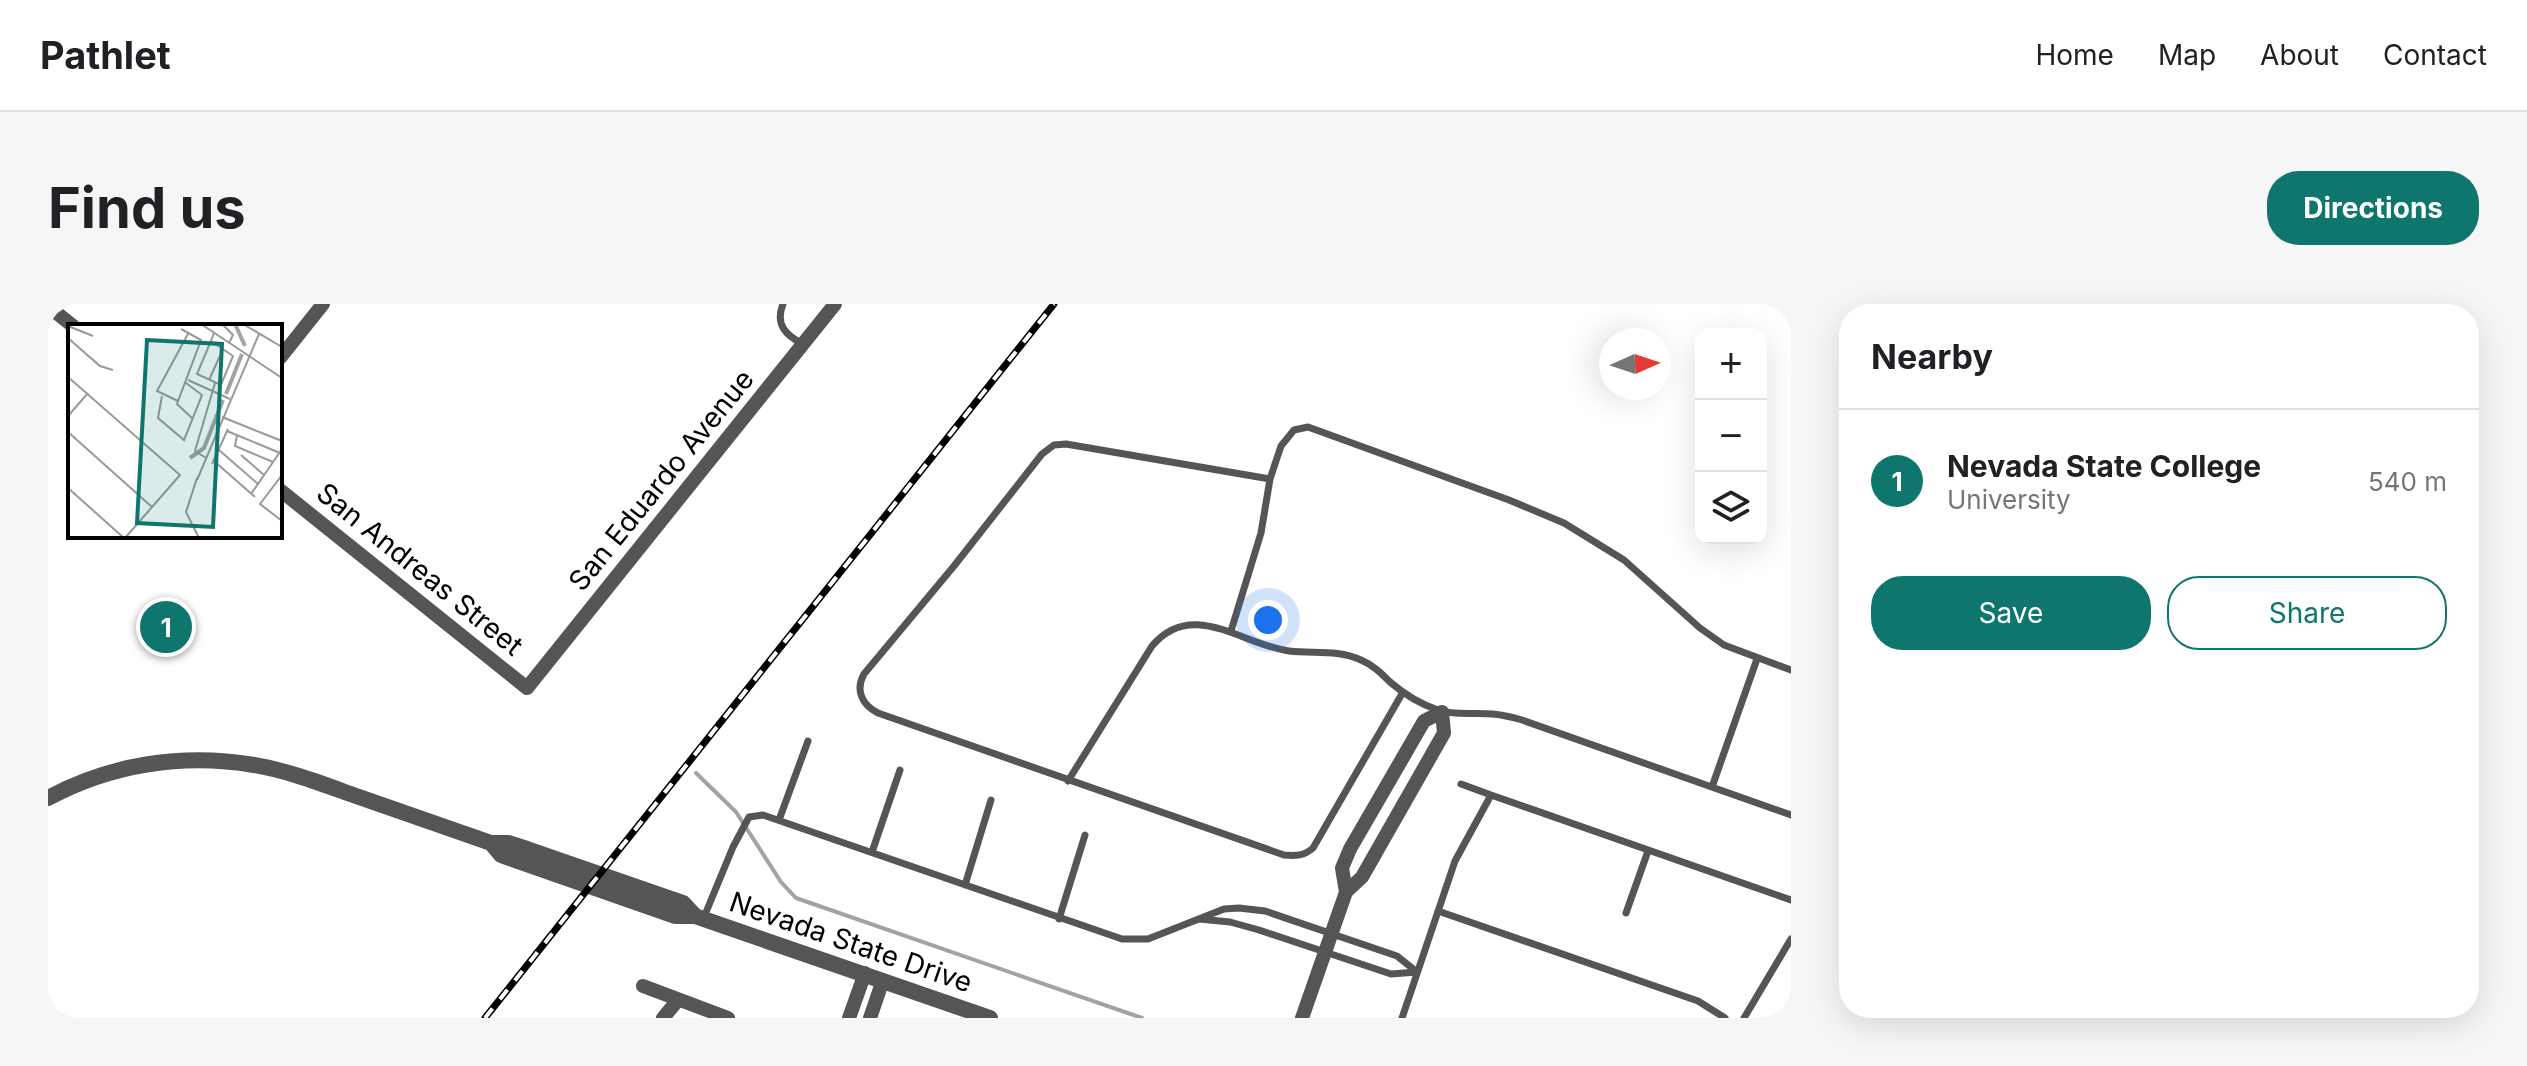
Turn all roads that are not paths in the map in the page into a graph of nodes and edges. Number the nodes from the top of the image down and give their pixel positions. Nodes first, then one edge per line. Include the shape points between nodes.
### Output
1 (323, 304) edge
2 (783, 304) edge
3 (835, 304) edge
4 (48, 306) edge
5 (70, 324) edge
6 (803, 344) junction
7 (282, 355) edge
8 (1270, 479) junction
9 (282, 492) edge
10 (1231, 631) junction
11 (1757, 659) junction
12 (1791, 670) edge
13 (527, 688) joint
14 (1403, 692) junction
15 (1442, 712) junction
16 (808, 741) dead end
17 (900, 770) dead end
18 (1068, 781) junction
19 (1461, 784) dead end
20 (1712, 787) junction
21 (1491, 795) junction
22 (48, 798) edge
23 (991, 800) dead end
24 (1791, 815) edge
25 (779, 820) junction
26 (1085, 835) dead end
27 (1648, 851) junction
28 (872, 852) junction
29 (965, 885) junction
30 (1346, 892) junction
31 (1791, 900) edge
32 (1438, 911) junction
33 (1626, 913) dead end
34 (699, 917) junction
35 (1198, 918) junction
36 (1059, 919) junction
37 (1332, 933) junction
38 (1791, 939) edge
39 (1325, 952) junction
40 (1385, 952) junction
41 (1379, 970) junction
42 (1417, 972) junction
43 (865, 973) junction
44 (883, 980) junction
45 (643, 986) dead end
46 (678, 1000) junction
47 (663, 1018) edge
48 (728, 1018) edge
49 (849, 1018) edge
50 (870, 1018) edge
51 (990, 1018) edge
52 (1302, 1018) edge
53 (1402, 1018) edge
54 (1725, 1018) edge
55 (1744, 1018) edge

1 - 7 street
2 - 6 lane via 781,327
3 - 6 street, San Eduardo Avenue
4 - 5 street
6 - 13 street, San Eduardo Avenue
8 - 10 lane via 1261,533
8 - 11 lane via 1285,438 1308,427 1495,494 1564,523 1604,547 1713,638
8 - 18 lane via 1054,445 861,679 864,702 878,713
9 - 13 street, San Andreas Street
10 - 14 lane via 1275,648 1355,657
10 - 18 lane via 1202,625 1162,634
11 - 12 lane
11 - 20 lane
14 - 15 lane
14 - 18 lane via 1313,848 1302,855 1284,855
15 - 20 lane via 1506,715
15 - 30 street via 1444,733 1362,877
15 - 30 street via 1424,721 1350,849 1342,868
16 - 25 lane
17 - 28 lane
19 - 21 lane
20 - 24 lane
21 - 27 lane
21 - 32 lane via 1455,861
22 - 34 street, Nevada State Drive via 140,765 179,760 256,765 491,843 501,855 675,916
23 - 29 lane
25 - 28 lane
25 - 34 lane via 749,817
26 - 36 lane
27 - 31 lane
27 - 33 lane
28 - 29 lane
29 - 36 lane
30 - 37 street
32 - 42 lane
32 - 54 lane via 1698,1001
34 - 43 street, Nevada State Drive
35 - 36 lane via 1148,939 1122,939
35 - 37 lane via 1239,908
35 - 39 lane via 1244,926
37 - 39 street
37 - 40 lane
38 - 55 lane
39 - 41 lane
39 - 52 street
40 - 41 lane
40 - 42 lane
41 - 42 lane
42 - 53 lane
43 - 44 street, Nevada State Drive
43 - 49 street
44 - 50 street
44 - 51 street, Nevada State Drive
45 - 46 street
46 - 47 street
46 - 48 street

